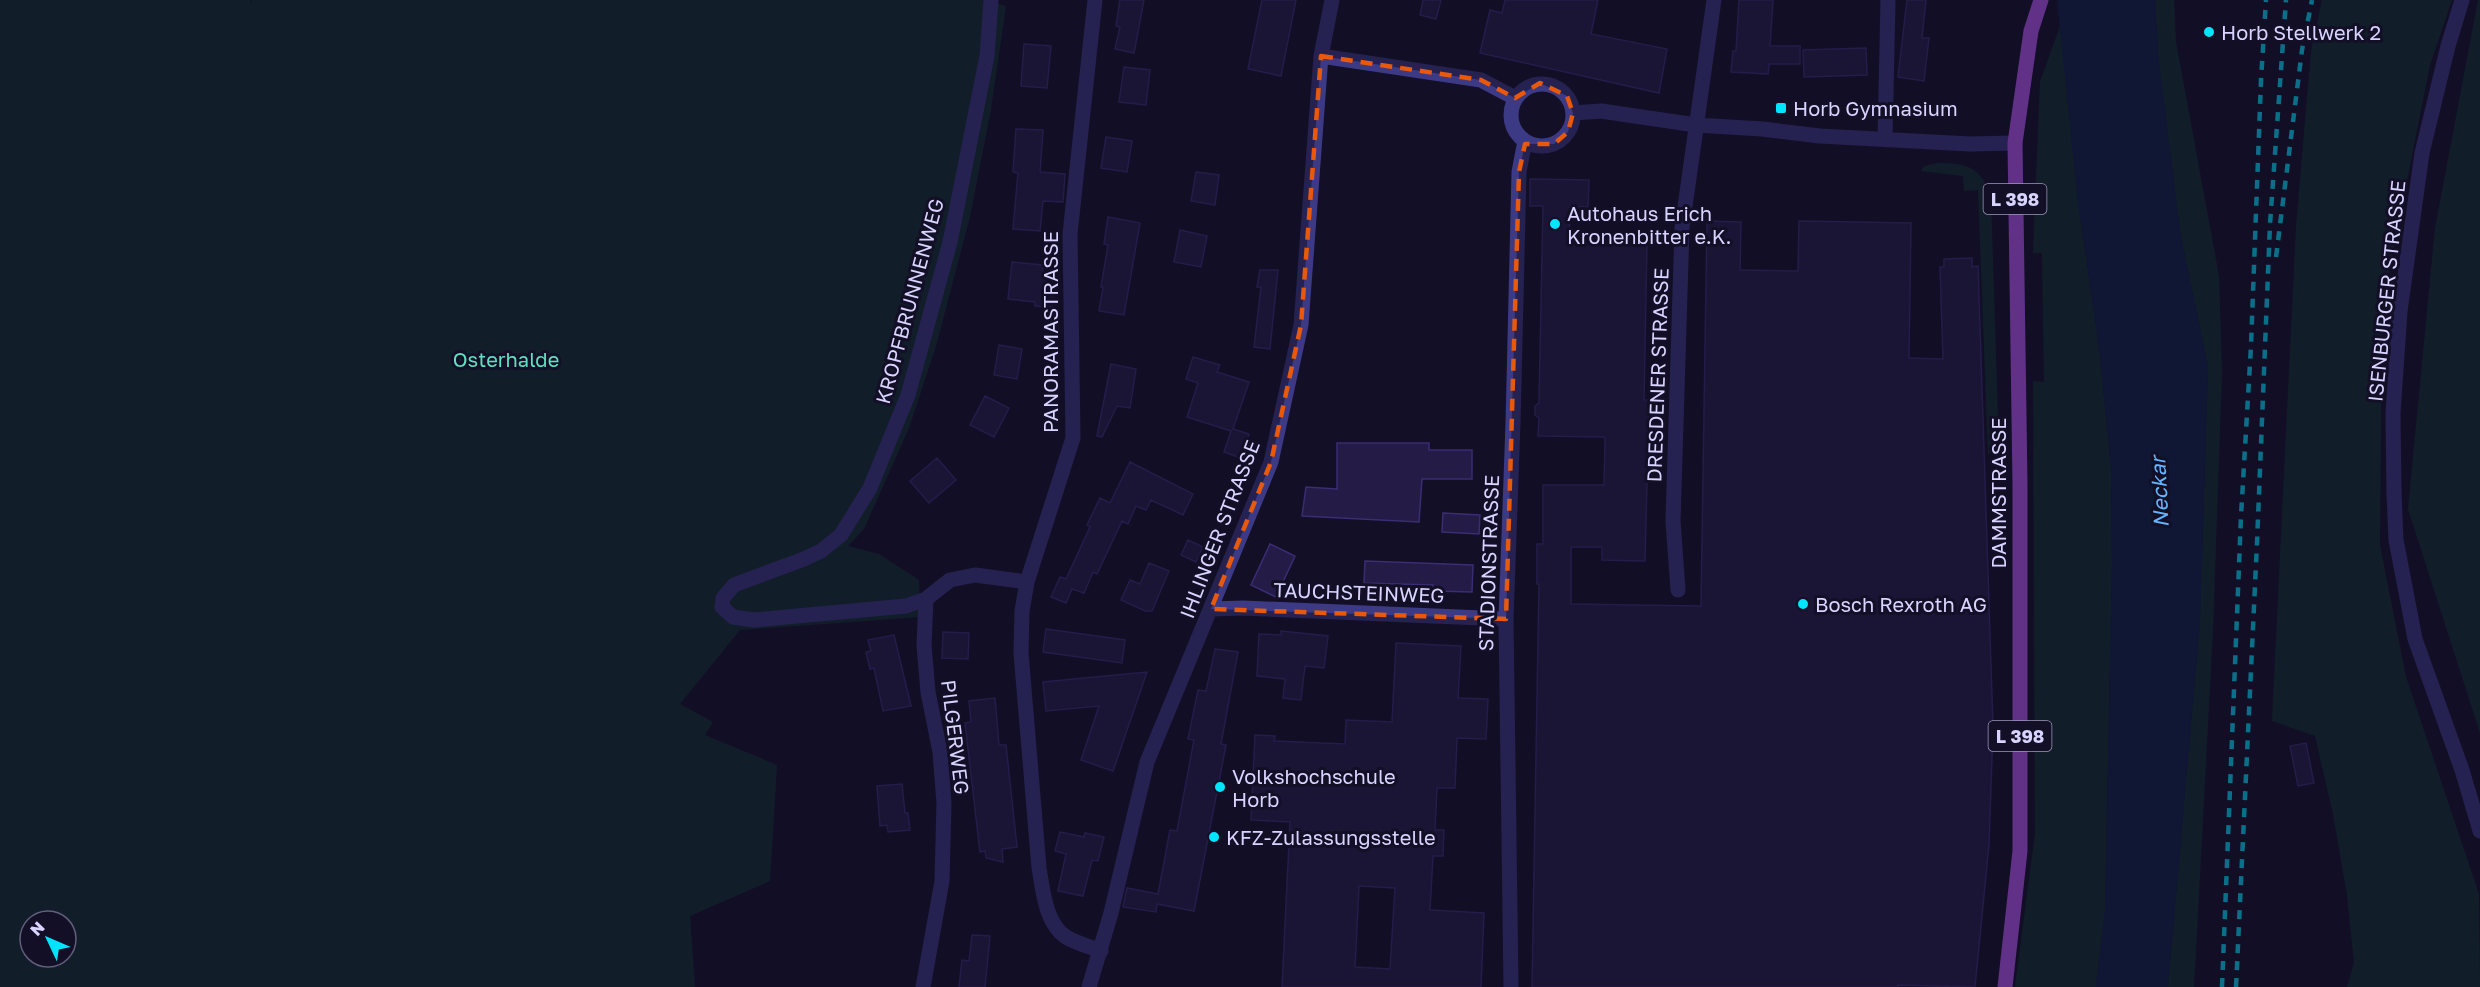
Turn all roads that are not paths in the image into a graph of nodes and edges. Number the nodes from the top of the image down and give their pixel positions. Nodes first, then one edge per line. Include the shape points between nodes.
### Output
1 (991, 0) edge
2 (1095, 0) edge
3 (1332, 0) edge
4 (1714, 0) edge
5 (1888, 0) edge
6 (2041, 0) edge
7 (2462, 0) edge
8 (1321, 56) junction
9 (1515, 98) junction
10 (1573, 113) junction
11 (1696, 125) junction
12 (1885, 139) junction
13 (1525, 141) junction
14 (2015, 143) junction
15 (1027, 582) junction
16 (1678, 590) dead end
17 (926, 599) junction
18 (1211, 609) junction
19 (1506, 619) junction
20 (2480, 831) edge
21 (1101, 951) junction
22 (923, 987) edge
23 (1089, 987) edge
24 (1511, 987) edge
25 (2005, 987) edge

1 - 17 street, KROPFBRUNNENWEG via 987,56 950,242 908,395 870,488 841,535 804,559 734,585 723,598 722,607 733,617 754,620 906,606
2 - 15 street, PANORAMASTRASSE via 1070,234 1073,438
3 - 8 street, IHLINGER STRASSE
4 - 11 street, DRESDENER STRASSE
5 - 12 street
6 - 14 main road, DAMMSTRASSE / L 398 via 2031,31
7 - 20 street, ISENBURGER STRASSE via 2422,153 2400,311 2393,413 2394,493 2396,540 2415,639
8 - 9 street via 1481,80
8 - 18 street, IHLINGER STRASSE via 1301,325 1271,462
9 - 10 street via 1530,85 1550,84 1567,96
9 - 13 street via 1511,122
10 - 11 street via 1601,111
10 - 13 street via 1568,132 1554,144 1544,146
11 - 12 street
11 - 16 street, DRESDENER STRASSE via 1682,228 1674,521
12 - 14 street
13 - 19 street, STADIONSTRASSE via 1519,172
14 - 25 main road, DAMMSTRASSE / L 398 via 2020,839
15 - 17 street via 975,575 950,580
15 - 21 street, PANORAMASTRASSE via 1021,653 1045,902 1055,925 1065,936
17 - 22 street, PILGERWEG via 928,692 940,752 944,803 942,881
18 - 19 street, TAUCHSTEINWEG
18 - 21 street, IHLINGER STRASSE via 1147,762
19 - 24 street, STADIONSTRASSE
21 - 23 street, IHLINGER STRASSE

